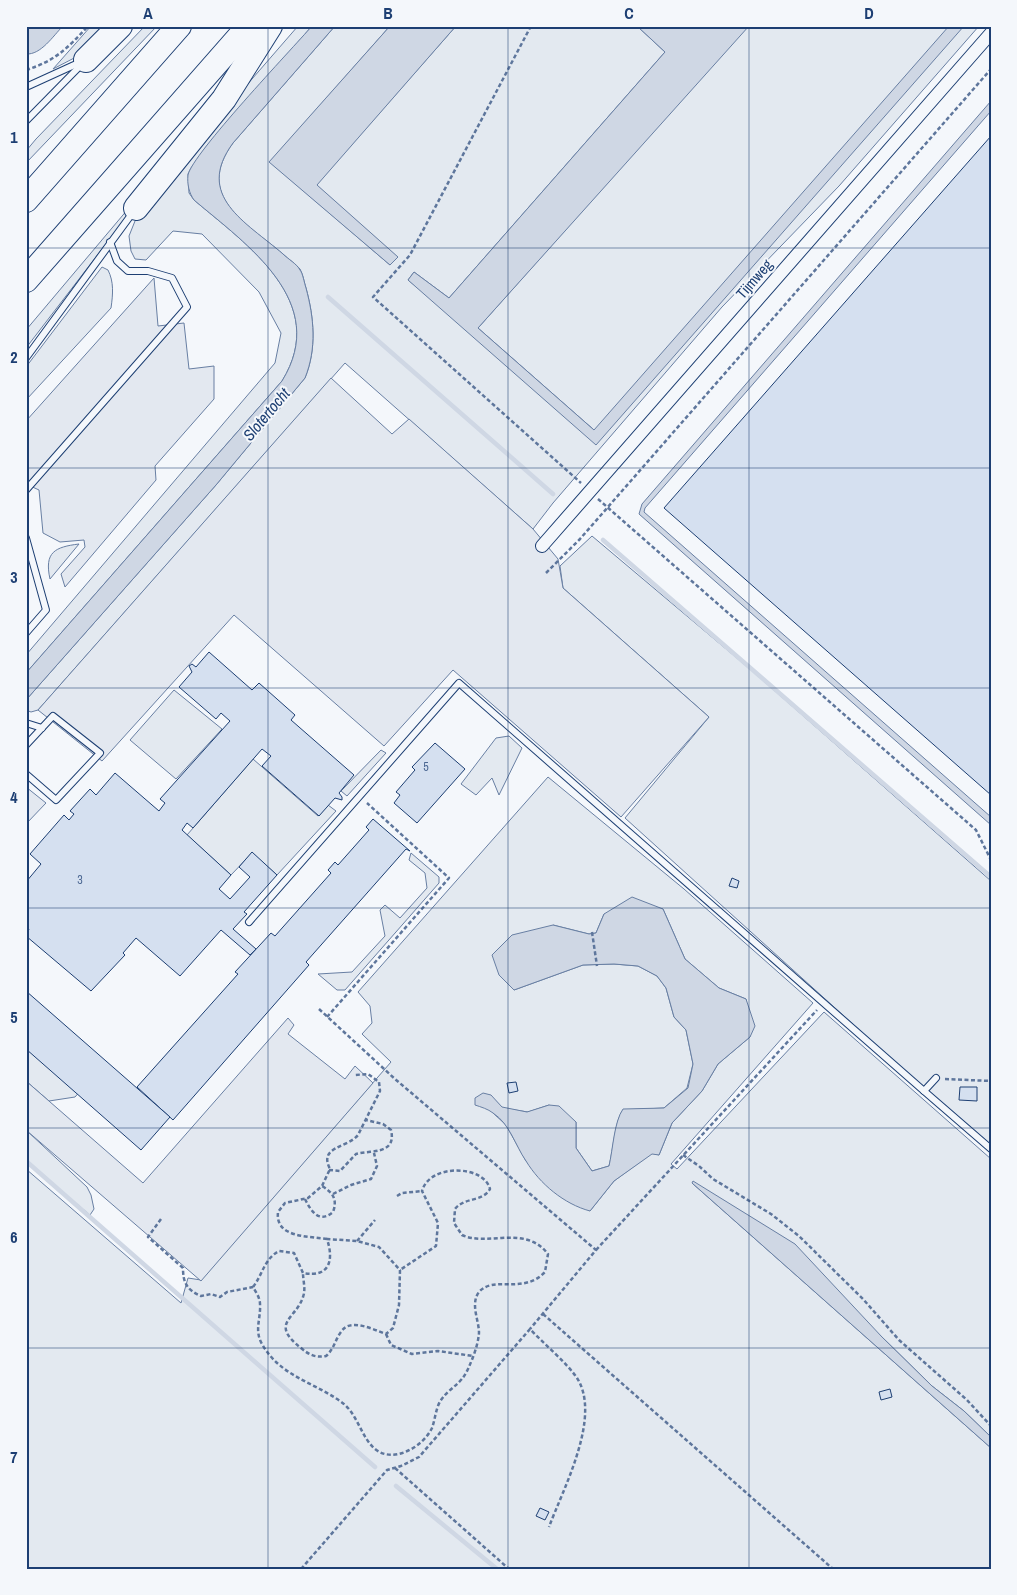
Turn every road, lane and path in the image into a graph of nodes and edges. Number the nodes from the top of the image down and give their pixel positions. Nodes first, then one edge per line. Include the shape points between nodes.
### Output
1 (88, 26) edge
2 (120, 26) edge
3 (179, 26) edge
4 (249, 26) edge
5 (270, 26) edge
6 (530, 26) edge
7 (991, 33) edge
8 (86, 60) junction
9 (991, 69) edge
10 (26, 70) edge
11 (26, 87) edge
12 (28, 118) edge
13 (26, 200) edge
14 (136, 208) joint
15 (110, 242) junction
16 (26, 280) edge
17 (26, 358) edge
18 (26, 490) edge
19 (590, 491) junction
20 (608, 507) junction
21 (26, 538) edge
22 (542, 546) dead end
23 (546, 573) dead end
24 (26, 633) edge
25 (26, 724) edge
26 (42, 728) junction
27 (26, 745) edge
28 (26, 774) edge
29 (358, 795) junction
30 (991, 860) edge
31 (249, 922) dead end
32 (592, 932) dead end
33 (597, 966) dead end
34 (824, 1002) junction
35 (318, 1009) dead end
36 (327, 1017) junction
37 (355, 1075) dead end
38 (936, 1078) joint
39 (991, 1082) edge
40 (924, 1090) junction
41 (366, 1120) junction
42 (991, 1149) edge
43 (374, 1153) junction
44 (683, 1155) junction
45 (329, 1170) junction
46 (322, 1186) junction
47 (422, 1191) junction
48 (333, 1194) junction
49 (397, 1196) dead end
50 (305, 1199) junction
51 (161, 1219) dead end
52 (375, 1220) dead end
53 (327, 1239) junction
54 (357, 1241) junction
55 (596, 1250) junction
56 (400, 1270) junction
57 (303, 1273) junction
58 (253, 1287) junction
59 (543, 1314) junction
60 (530, 1329) junction
61 (386, 1334) junction
62 (474, 1356) junction
63 (991, 1426) edge
64 (395, 1468) junction
65 (549, 1527) dead end
66 (301, 1569) edge
67 (509, 1569) edge
68 (833, 1569) edge

1 - 10 path via 51,61
2 - 8 highway
3 - 13 highway
4 - 16 highway
5 - 14 highway via 224,99
6 - 19 path via 410,255 374,297
7 - 19 street, Tijmweg
8 - 11 lane
8 - 12 lane
9 - 20 path
14 - 15 lane
15 - 17 lane
15 - 18 lane via 117,261 128,271 148,271 172,278 187,307
19 - 20 path
19 - 22 street, Tijmweg
20 - 23 path
20 - 30 path via 976,830
21 - 24 lane via 46,610
25 - 26 lane
26 - 27 lane
26 - 28 lane via 53,716 100,753 56,800
29 - 31 lane
29 - 34 lane via 460,683
29 - 36 path via 449,878
32 - 33 path
34 - 40 lane
34 - 44 path
35 - 36 path
36 - 55 path
37 - 41 path via 368,1074 378,1082 380,1090
38 - 39 path
38 - 40 lane
40 - 42 lane
41 - 43 path via 383,1124 391,1130 392,1141
41 - 45 path via 354,1141 328,1153
43 - 45 path via 356,1154 340,1171
43 - 48 path via 377,1166 371,1179
44 - 55 path
44 - 63 path via 713,1179 771,1214 799,1236 856,1292 898,1340 968,1400
45 - 46 path
46 - 48 path
46 - 50 path
47 - 49 path
47 - 56 path via 438,1223 438,1241 430,1252
47 - 62 path via 425,1182 439,1173 465,1172 482,1178 490,1190 483,1196 459,1204 453,1216 458,1230 469,1238 522,1239 540,1246 548,1254 545,1272 534,1282 493,1285 477,1294 479,1332
48 - 50 path via 335,1207 325,1217 314,1214
50 - 53 path via 285,1203 278,1212 279,1224 286,1232
51 - 58 path via 148,1237 183,1268 183,1281 194,1293 220,1297 227,1292
52 - 54 path
53 - 54 path
53 - 57 path via 332,1255 327,1267 316,1273
54 - 56 path via 379,1247
55 - 59 path
56 - 61 path via 399,1305 393,1328
57 - 58 path via 294,1253 279,1251 267,1259
57 - 61 path via 303,1297 286,1324 289,1337 305,1352 312,1356 326,1356 341,1330 349,1326
58 - 62 path via 261,1306 258,1334 268,1355 299,1380 348,1407 381,1454 402,1453 426,1436 440,1400 462,1382
59 - 60 path
59 - 68 path
60 - 64 path via 419,1456
60 - 65 path via 578,1379 584,1400 585,1431
61 - 62 path via 391,1345 412,1354 438,1351
64 - 66 path via 387,1470
64 - 67 path

